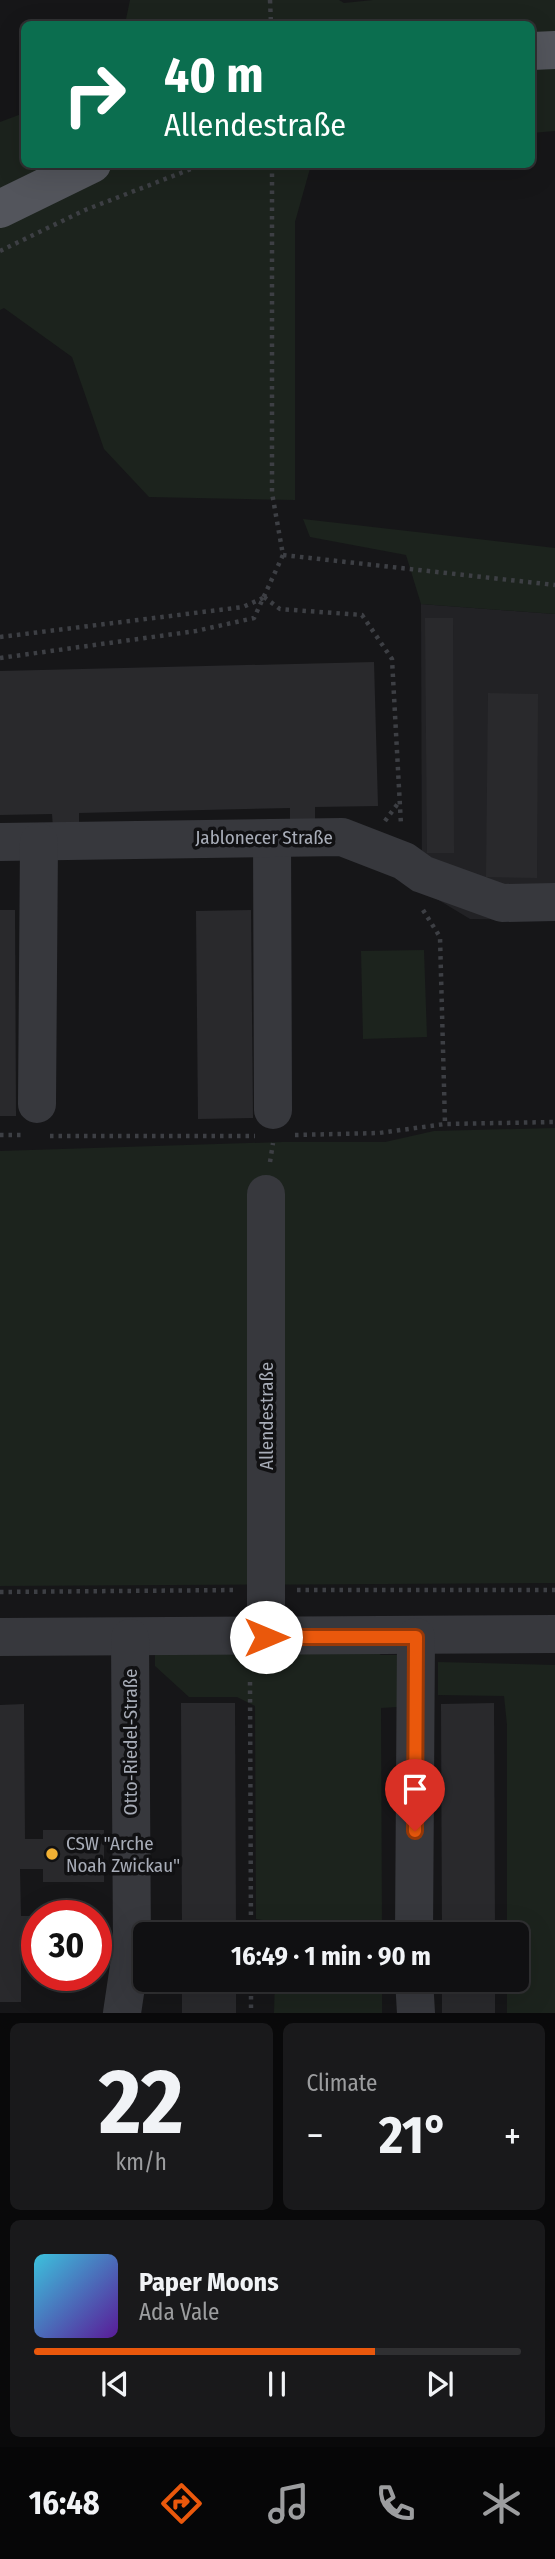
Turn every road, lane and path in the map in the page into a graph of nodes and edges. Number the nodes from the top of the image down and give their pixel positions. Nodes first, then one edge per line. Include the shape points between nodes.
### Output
1 (270, 0) edge
2 (271, 21) edge
3 (555, 50) edge
4 (535, 51) edge
5 (84, 168) edge
6 (194, 168) edge
7 (272, 168) edge
8 (0, 209) edge
9 (0, 251) edge
10 (283, 555) junction
11 (555, 585) edge
12 (264, 597) junction
13 (0, 637) edge
14 (0, 658) edge
15 (272, 838) junction
16 (0, 842) edge
17 (39, 842) junction
18 (555, 902) edge
19 (37, 1104) dead end
20 (273, 1110) dead end
21 (265, 1194) dead end
22 (555, 1634) edge
23 (0, 1637) edge
24 (266, 1637) junction
25 (416, 1637) junction
26 (130, 1638) junction
27 (250, 1682) dead end
28 (251, 1922) edge
29 (414, 1922) edge
30 (251, 1992) edge
31 (414, 1992) edge
32 (122, 2013) edge
33 (251, 2013) edge
34 (415, 2013) edge

1 - 2 path
3 - 4 main road
5 - 8 main road
6 - 9 path via 85,210
7 - 10 path via 272,493
10 - 11 path
10 - 12 path
12 - 13 path via 243,607
12 - 14 path via 254,618 208,629
15 - 17 street, Jablonecer Straße via 206,823 129,826
15 - 18 street, Jablonecer Straße via 342,837 404,861 422,874 502,903
15 - 20 street
16 - 17 street, Jablonecer Straße
17 - 19 street
21 - 24 street, Allendestraße
22 - 25 street
23 - 26 street
24 - 25 street
24 - 26 street
25 - 29 street
26 - 32 street, Otto-Riedel-Straße via 132,1946
27 - 28 path
30 - 33 path
31 - 34 street

